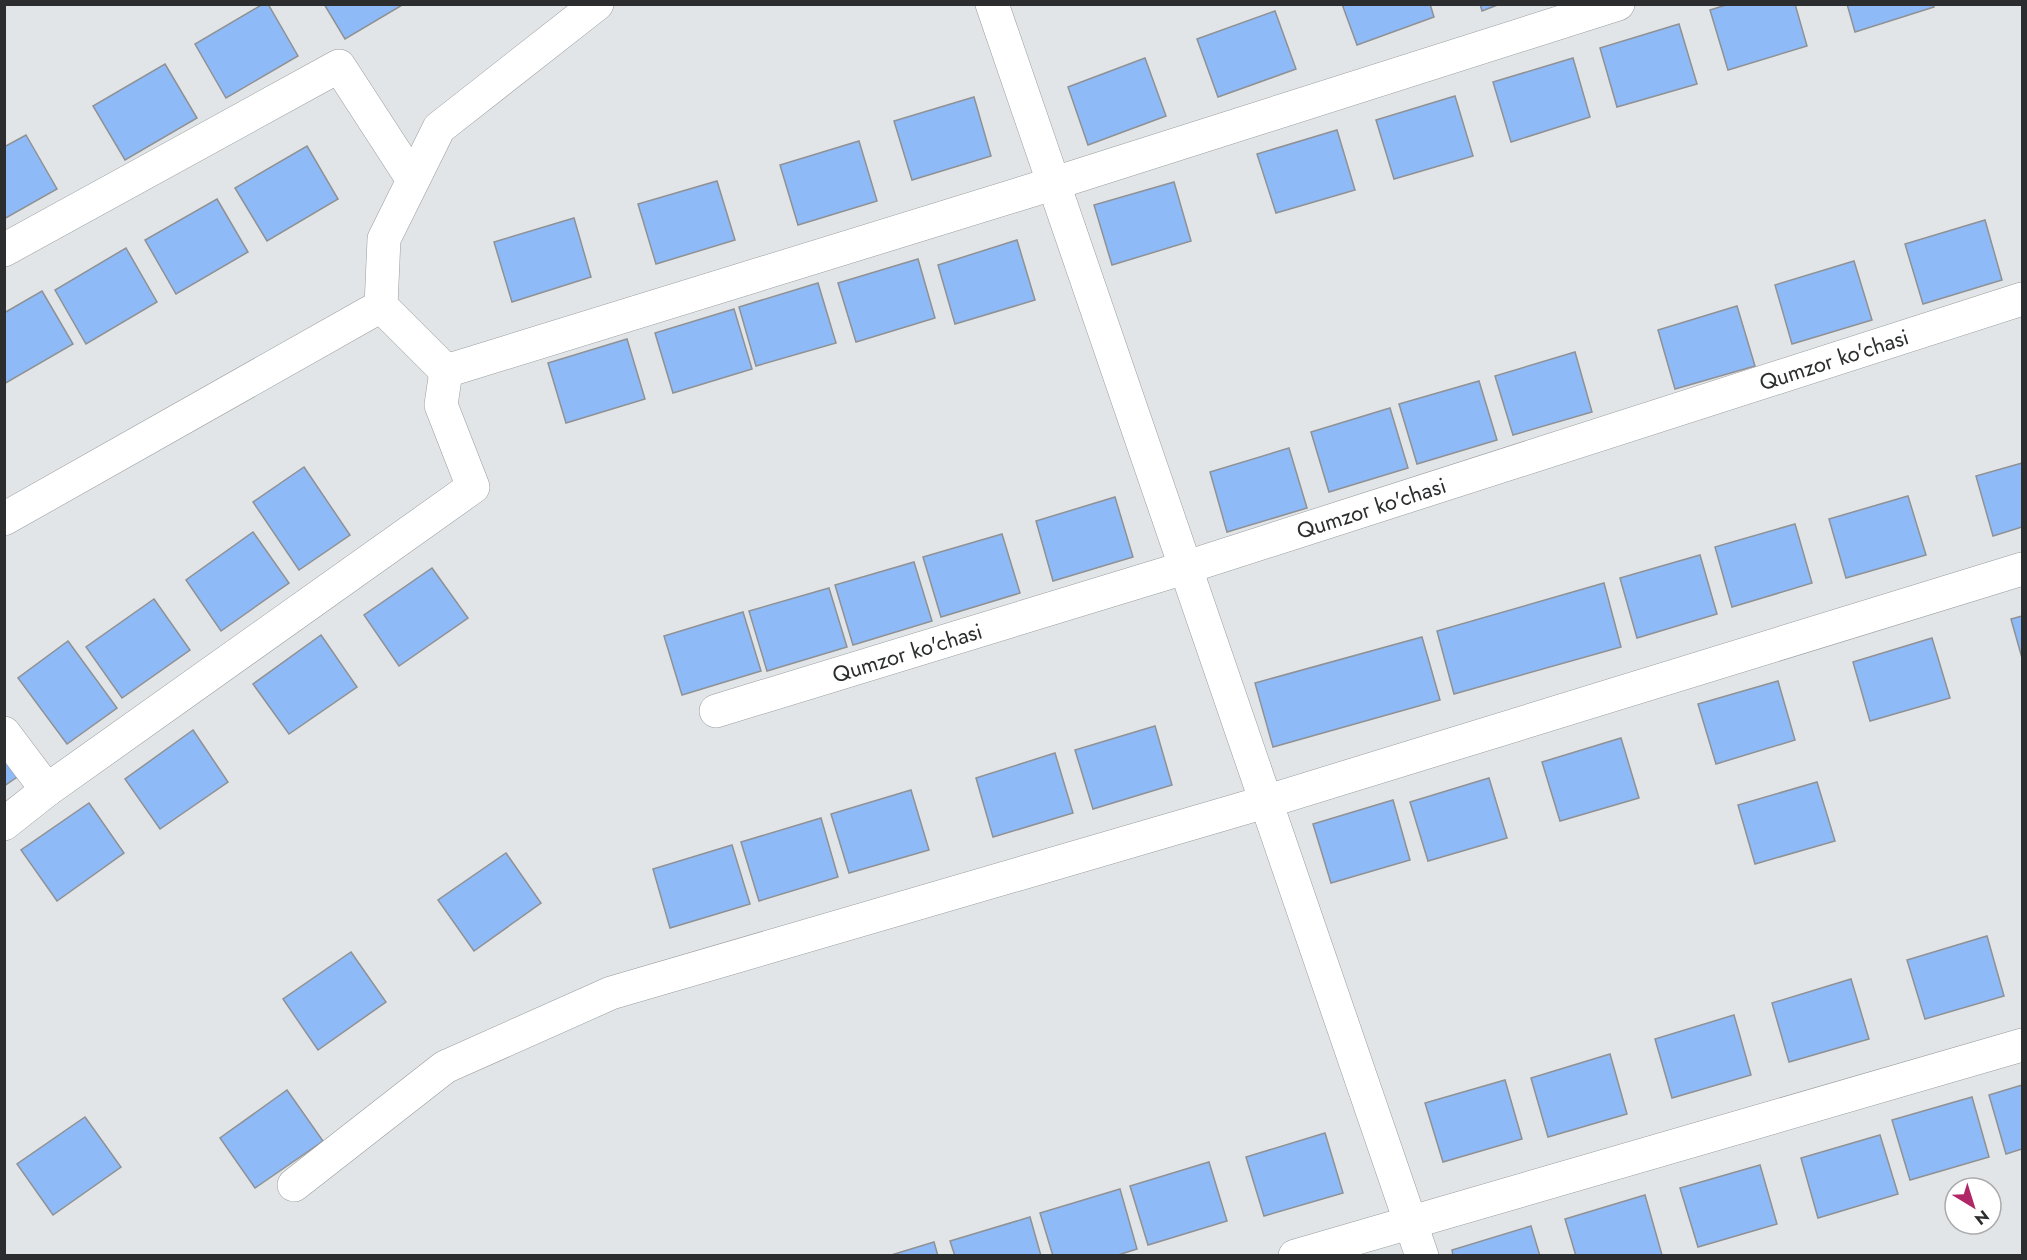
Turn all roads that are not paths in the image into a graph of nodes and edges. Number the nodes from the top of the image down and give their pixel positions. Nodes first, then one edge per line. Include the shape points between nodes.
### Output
1 (597, 4) edge
2 (992, 4) edge
3 (1618, 4) edge
4 (413, 180) junction
5 (1052, 184) junction
6 (4, 250) edge
7 (2022, 299) edge
8 (381, 306) junction
9 (446, 372) junction
10 (4, 519) edge
11 (1184, 568) junction
12 (2022, 569) edge
13 (716, 711) dead end
14 (4, 733) edge
15 (47, 790) junction
16 (1265, 802) junction
17 (4, 824) edge
18 (2022, 1045) edge
19 (294, 1185) dead end
20 (1410, 1222) junction
21 (1295, 1256) edge
22 (1422, 1256) edge

1 - 4 street via 439,128
2 - 5 street
3 - 5 street
4 - 6 street via 339,66
4 - 8 street via 384,239
5 - 9 street
5 - 11 street
7 - 11 street, Qumzor ko'chasi
8 - 9 street
8 - 10 street
9 - 15 street via 441,405 473,488
11 - 13 street, Qumzor ko'chasi
11 - 16 street
12 - 16 street
14 - 15 street
15 - 17 street
16 - 19 street via 611,993 445,1067
16 - 20 street
18 - 20 street
20 - 21 street
20 - 22 street

